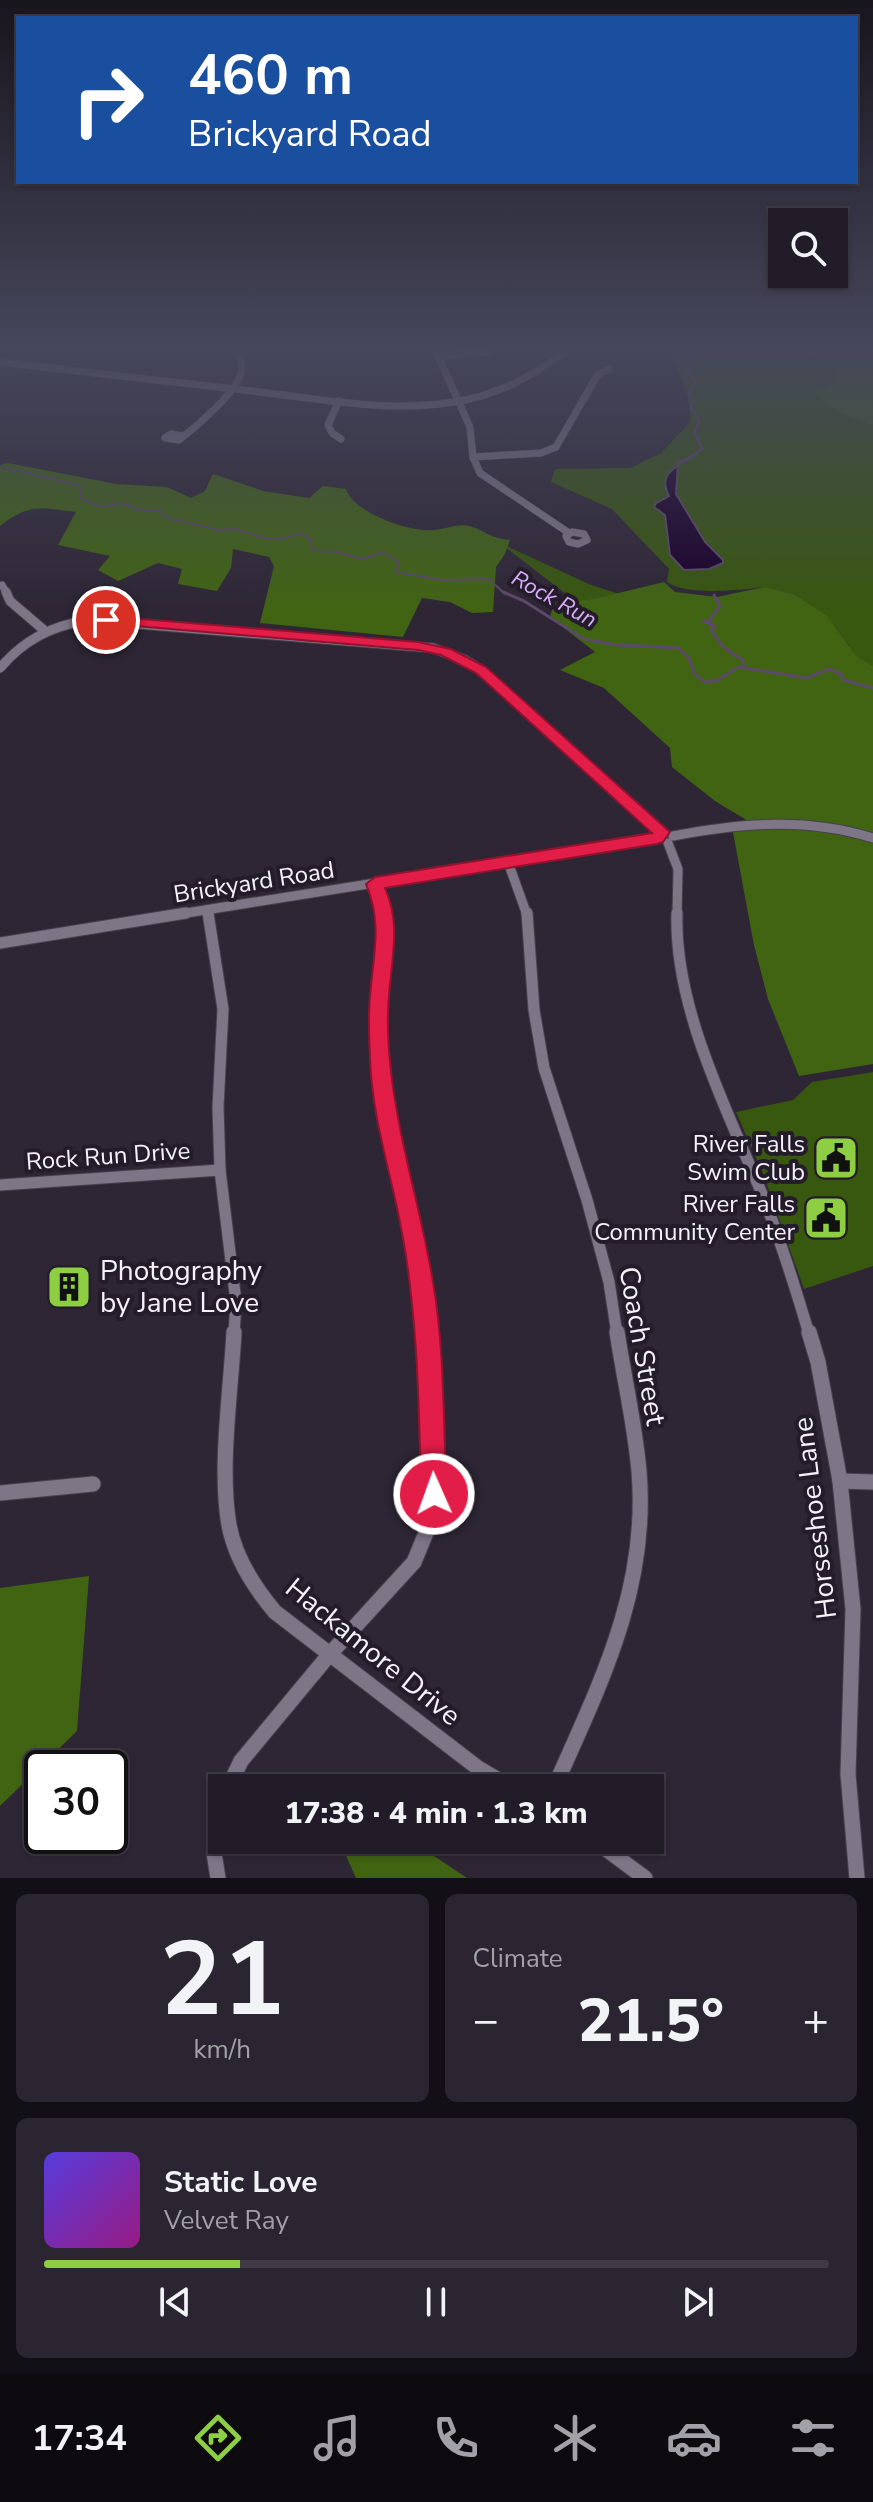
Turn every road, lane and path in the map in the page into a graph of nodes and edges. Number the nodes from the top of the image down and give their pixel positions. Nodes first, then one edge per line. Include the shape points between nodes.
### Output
1 (334, 435) edge
2 (471, 435) edge
3 (563, 435) edge
4 (341, 439) dead end
5 (473, 457) junction
6 (569, 533) dead end
7 (2, 585) dead end
8 (45, 631) junction
9 (0, 668) edge
10 (665, 837) junction
11 (873, 838) edge
12 (508, 862) junction
13 (375, 884) junction
14 (207, 910) junction
15 (0, 943) edge
16 (220, 1170) junction
17 (0, 1185) edge
18 (840, 1481) junction
19 (873, 1482) edge
20 (93, 1484) dead end
21 (0, 1493) edge
22 (329, 1655) junction
23 (235, 1774) edge
24 (488, 1774) edge
25 (560, 1774) edge
26 (214, 1854) edge
27 (613, 1854) edge
28 (218, 1878) edge
29 (645, 1878) edge
30 (857, 1878) edge

1 - 4 street
2 - 5 street
3 - 5 street via 556,447 541,453
5 - 6 street via 486,479
7 - 8 street via 10,601
8 - 9 street via 27,639
8 - 10 street via 106,620 445,652 481,670
10 - 11 street, Brickyard Road via 786,822 823,824
10 - 12 street, Brickyard Road
10 - 18 street, Horseshoe Lane via 678,869 676,934 694,1024 787,1261 818,1362
12 - 13 street, Brickyard Road
12 - 25 street, Coach Street via 529,923 544,1068 609,1282 639,1472 639,1538 628,1608 612,1658
13 - 14 street, Brickyard Road
13 - 22 street via 387,925 379,1060 422,1287 434,1494 414,1562
14 - 15 street, Brickyard Road
14 - 16 street, Hackamore Drive via 223,1009
16 - 17 street, Rock Run Drive
16 - 22 street, Hackamore Drive via 236,1302 229,1526 251,1583 275,1612
18 - 19 street
18 - 30 street, Horseshoe Lane via 853,1609 848,1774
20 - 21 street
22 - 23 street
22 - 24 street, Hackamore Drive
26 - 28 street
27 - 29 street

